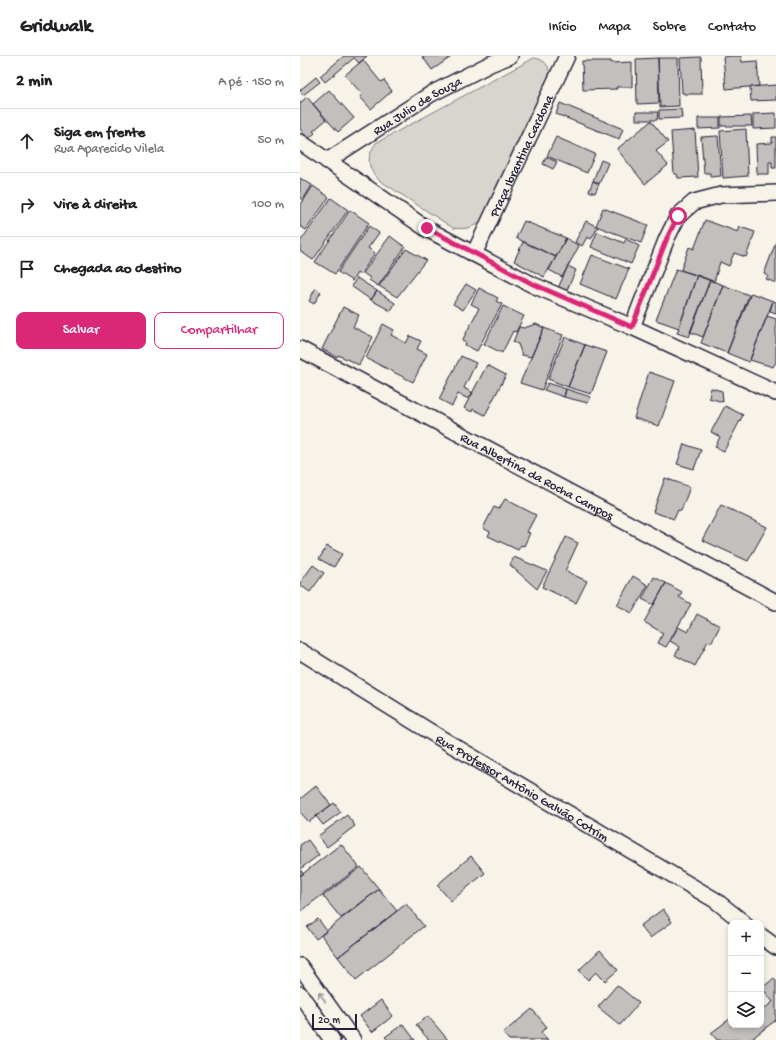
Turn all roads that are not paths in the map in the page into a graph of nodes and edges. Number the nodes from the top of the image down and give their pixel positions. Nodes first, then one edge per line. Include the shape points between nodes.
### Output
1 (510, 56) edge
2 (567, 56) edge
3 (300, 142) edge
4 (327, 161) junction
5 (776, 194) edge
6 (474, 254) junction
7 (632, 327) junction
8 (300, 349) edge
9 (776, 393) edge
10 (776, 602) edge
11 (300, 651) edge
12 (740, 920) edge
13 (764, 938) edge
14 (776, 948) edge
15 (300, 966) edge
16 (300, 994) edge
17 (332, 1040) edge
18 (353, 1040) edge

1 - 4 street, Rua Julio de Souza via 431,94
2 - 6 street, Praça Ibrantina Cardona
3 - 4 street
4 - 6 street via 427,228
5 - 7 street via 721,195 694,202 678,216
6 - 7 street via 533,284
7 - 9 street
8 - 10 street, Rua Albertina da Rocha Campos
11 - 12 street, Rua Professor Antônio Galvão Cotrim via 442,739 714,900
13 - 14 street
18 -> 15 street
16 - 17 street

